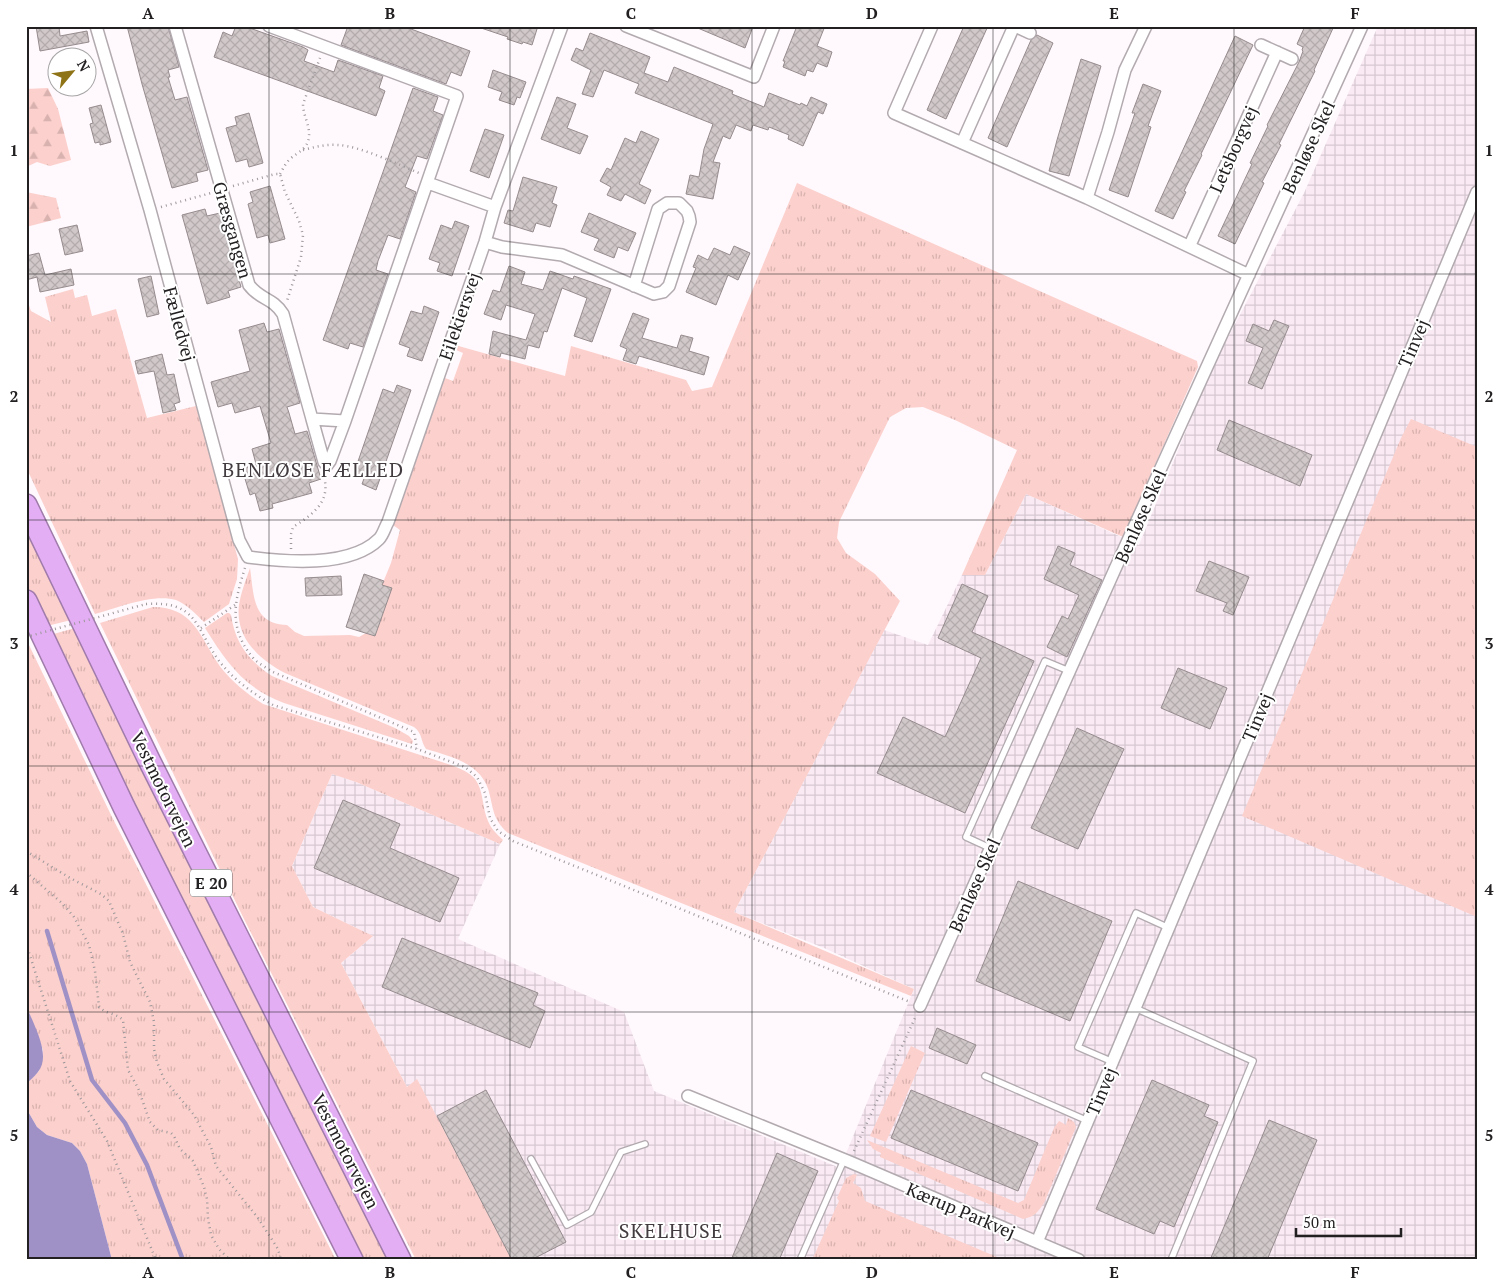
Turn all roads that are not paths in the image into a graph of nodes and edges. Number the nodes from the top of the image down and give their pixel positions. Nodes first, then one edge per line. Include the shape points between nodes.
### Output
1 (96, 26) edge
2 (175, 26) edge
3 (269, 26) edge
4 (562, 26) edge
5 (626, 26) edge
6 (774, 26) edge
7 (932, 26) edge
8 (1014, 26) edge
9 (1146, 26) edge
10 (1362, 26) edge
11 (1030, 33) dead end
12 (1261, 45) dead end
13 (1277, 52) junction
14 (1292, 59) dead end
15 (962, 144) junction
16 (429, 180) junction
17 (1477, 192) edge
18 (1087, 198) junction
19 (495, 207) junction
20 (485, 242) junction
21 (1190, 245) junction
22 (1249, 275) junction
23 (634, 286) junction
24 (312, 419) junction
25 (345, 420) junction
26 (26, 505) edge
27 (292, 560) joint
28 (26, 601) edge
29 (1070, 672) junction
30 (990, 848) junction
31 (1169, 928) junction
32 (920, 1006) road end
33 (1135, 1008) junction
34 (1113, 1062) junction
35 (985, 1076) dead end
36 (688, 1096) dead end
37 (1088, 1121) junction
38 (645, 1144) dead end
39 (531, 1159) dead end
40 (847, 1161) junction
41 (1037, 1242) junction
42 (352, 1260) edge
43 (400, 1260) edge
44 (800, 1260) edge
45 (1078, 1260) edge
46 (1171, 1260) edge

1 - 27 street, Fælledvej via 150,210 239,540 248,557
2 - 24 street, Græsgangen via 249,285 259,296 273,302 283,314
3 - 16 street via 457,96
4 - 19 street, Eilekiersvej
5 - 6 street via 754,77
7 - 15 street via 894,113
8 - 11 street
8 - 15 street
9 - 18 street via 1125,70
10 - 22 street, Benløse Skel
12 - 13 street
13 - 14 street
13 - 21 street, Letsborgvej
15 - 18 street
16 - 19 street
16 - 25 street
17 - 31 street, Tinvej
18 - 21 street
19 - 20 street, Eilekiersvej
20 - 23 street via 562,255
20 - 27 street, Eilekiersvej via 380,538 365,550 346,558
21 - 22 street
22 - 29 street, Benløse Skel
23 - 23 street via 658,294 669,286 690,222 687,211 679,203 667,203 658,209
24 - 25 street
24 - 25 street via 327,465
26 - 43 highway, Vestmotorvejen / E 20 via 148,760
28 - 42 highway, E 20 via 124,807
29 - 30 street, Benløse Skel
29 - 30 lane via 1046,660 966,837
30 - 32 street, Benløse Skel
31 - 33 street, Tinvej
31 - 34 lane via 1136,913 1078,1047
33 - 34 street, Tinvej
33 - 46 lane via 1253,1061
34 - 37 street, Tinvej
35 - 37 lane
36 - 40 street, Kærup Parkvej
37 - 41 street, Tinvej
38 - 39 lane via 621,1152 590,1212 567,1225
40 - 41 street, Kærup Parkvej
40 - 44 lane
41 - 45 street, Kærup Parkvej

